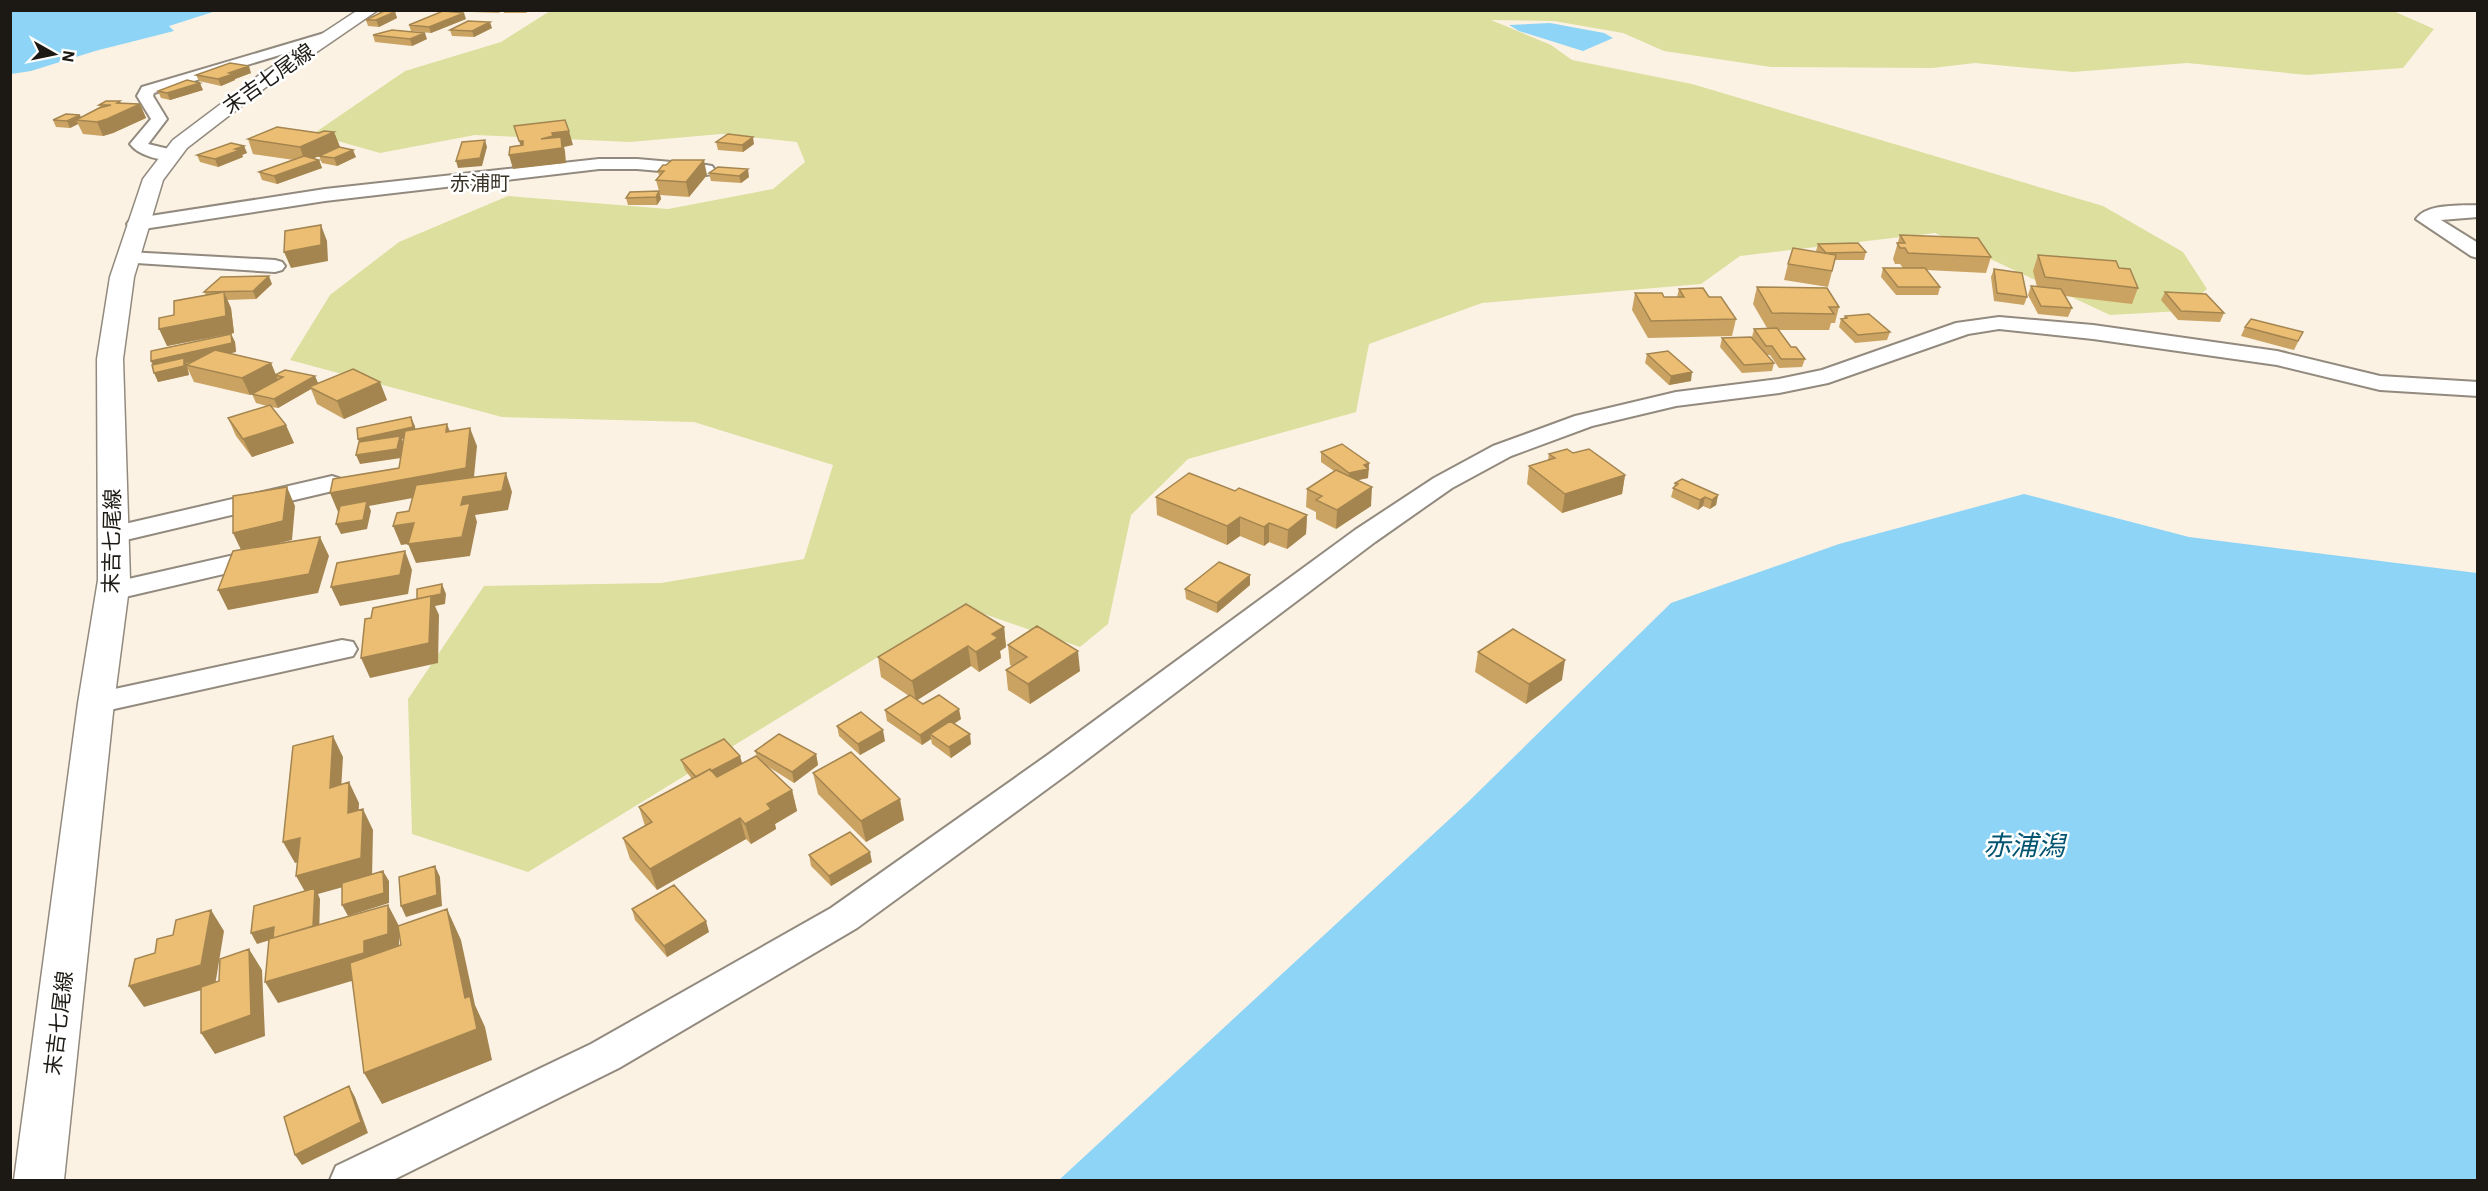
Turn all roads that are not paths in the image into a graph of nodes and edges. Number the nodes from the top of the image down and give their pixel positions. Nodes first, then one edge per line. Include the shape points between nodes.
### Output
1 (370, 10) edge
2 (328, 36) junction
3 (171, 155) junction
4 (706, 170) edge
5 (2478, 211) edge
6 (137, 224) junction
7 (2478, 252) edge
8 (128, 258) junction
9 (275, 266) dead end
10 (2478, 389) edge
11 (332, 484) edge
12 (113, 535) junction
13 (289, 551) edge
14 (112, 591) junction
15 (342, 649) dead end
16 (96, 703) junction
17 (39, 1180) edge
18 (351, 1180) edge

1 - 2 main road, 末吉七尾線
2 - 3 main road, 末吉七尾線 via 226,108
2 - 3 street via 148,90 145,96 159,118 140,144 145,150
3 - 6 main road, 末吉七尾線 via 153,179
4 - 6 street via 599,164 534,170 325,195
5 - 7 street via 2443,213 2426,219
6 - 8 main road, 末吉七尾線
8 - 9 street
8 - 12 main road, 末吉七尾線 via 110,359
10 - 18 street via 2380,383 2277,358 1999,323 1964,328 1828,376 1676,399 1584,421 1502,451 1443,483 1365,536 844,918 605,1056
11 - 12 street
12 - 14 main road, 末吉七尾線
13 - 14 street
14 - 16 main road, 末吉七尾線
15 - 16 street
16 - 17 main road, 末吉七尾線

